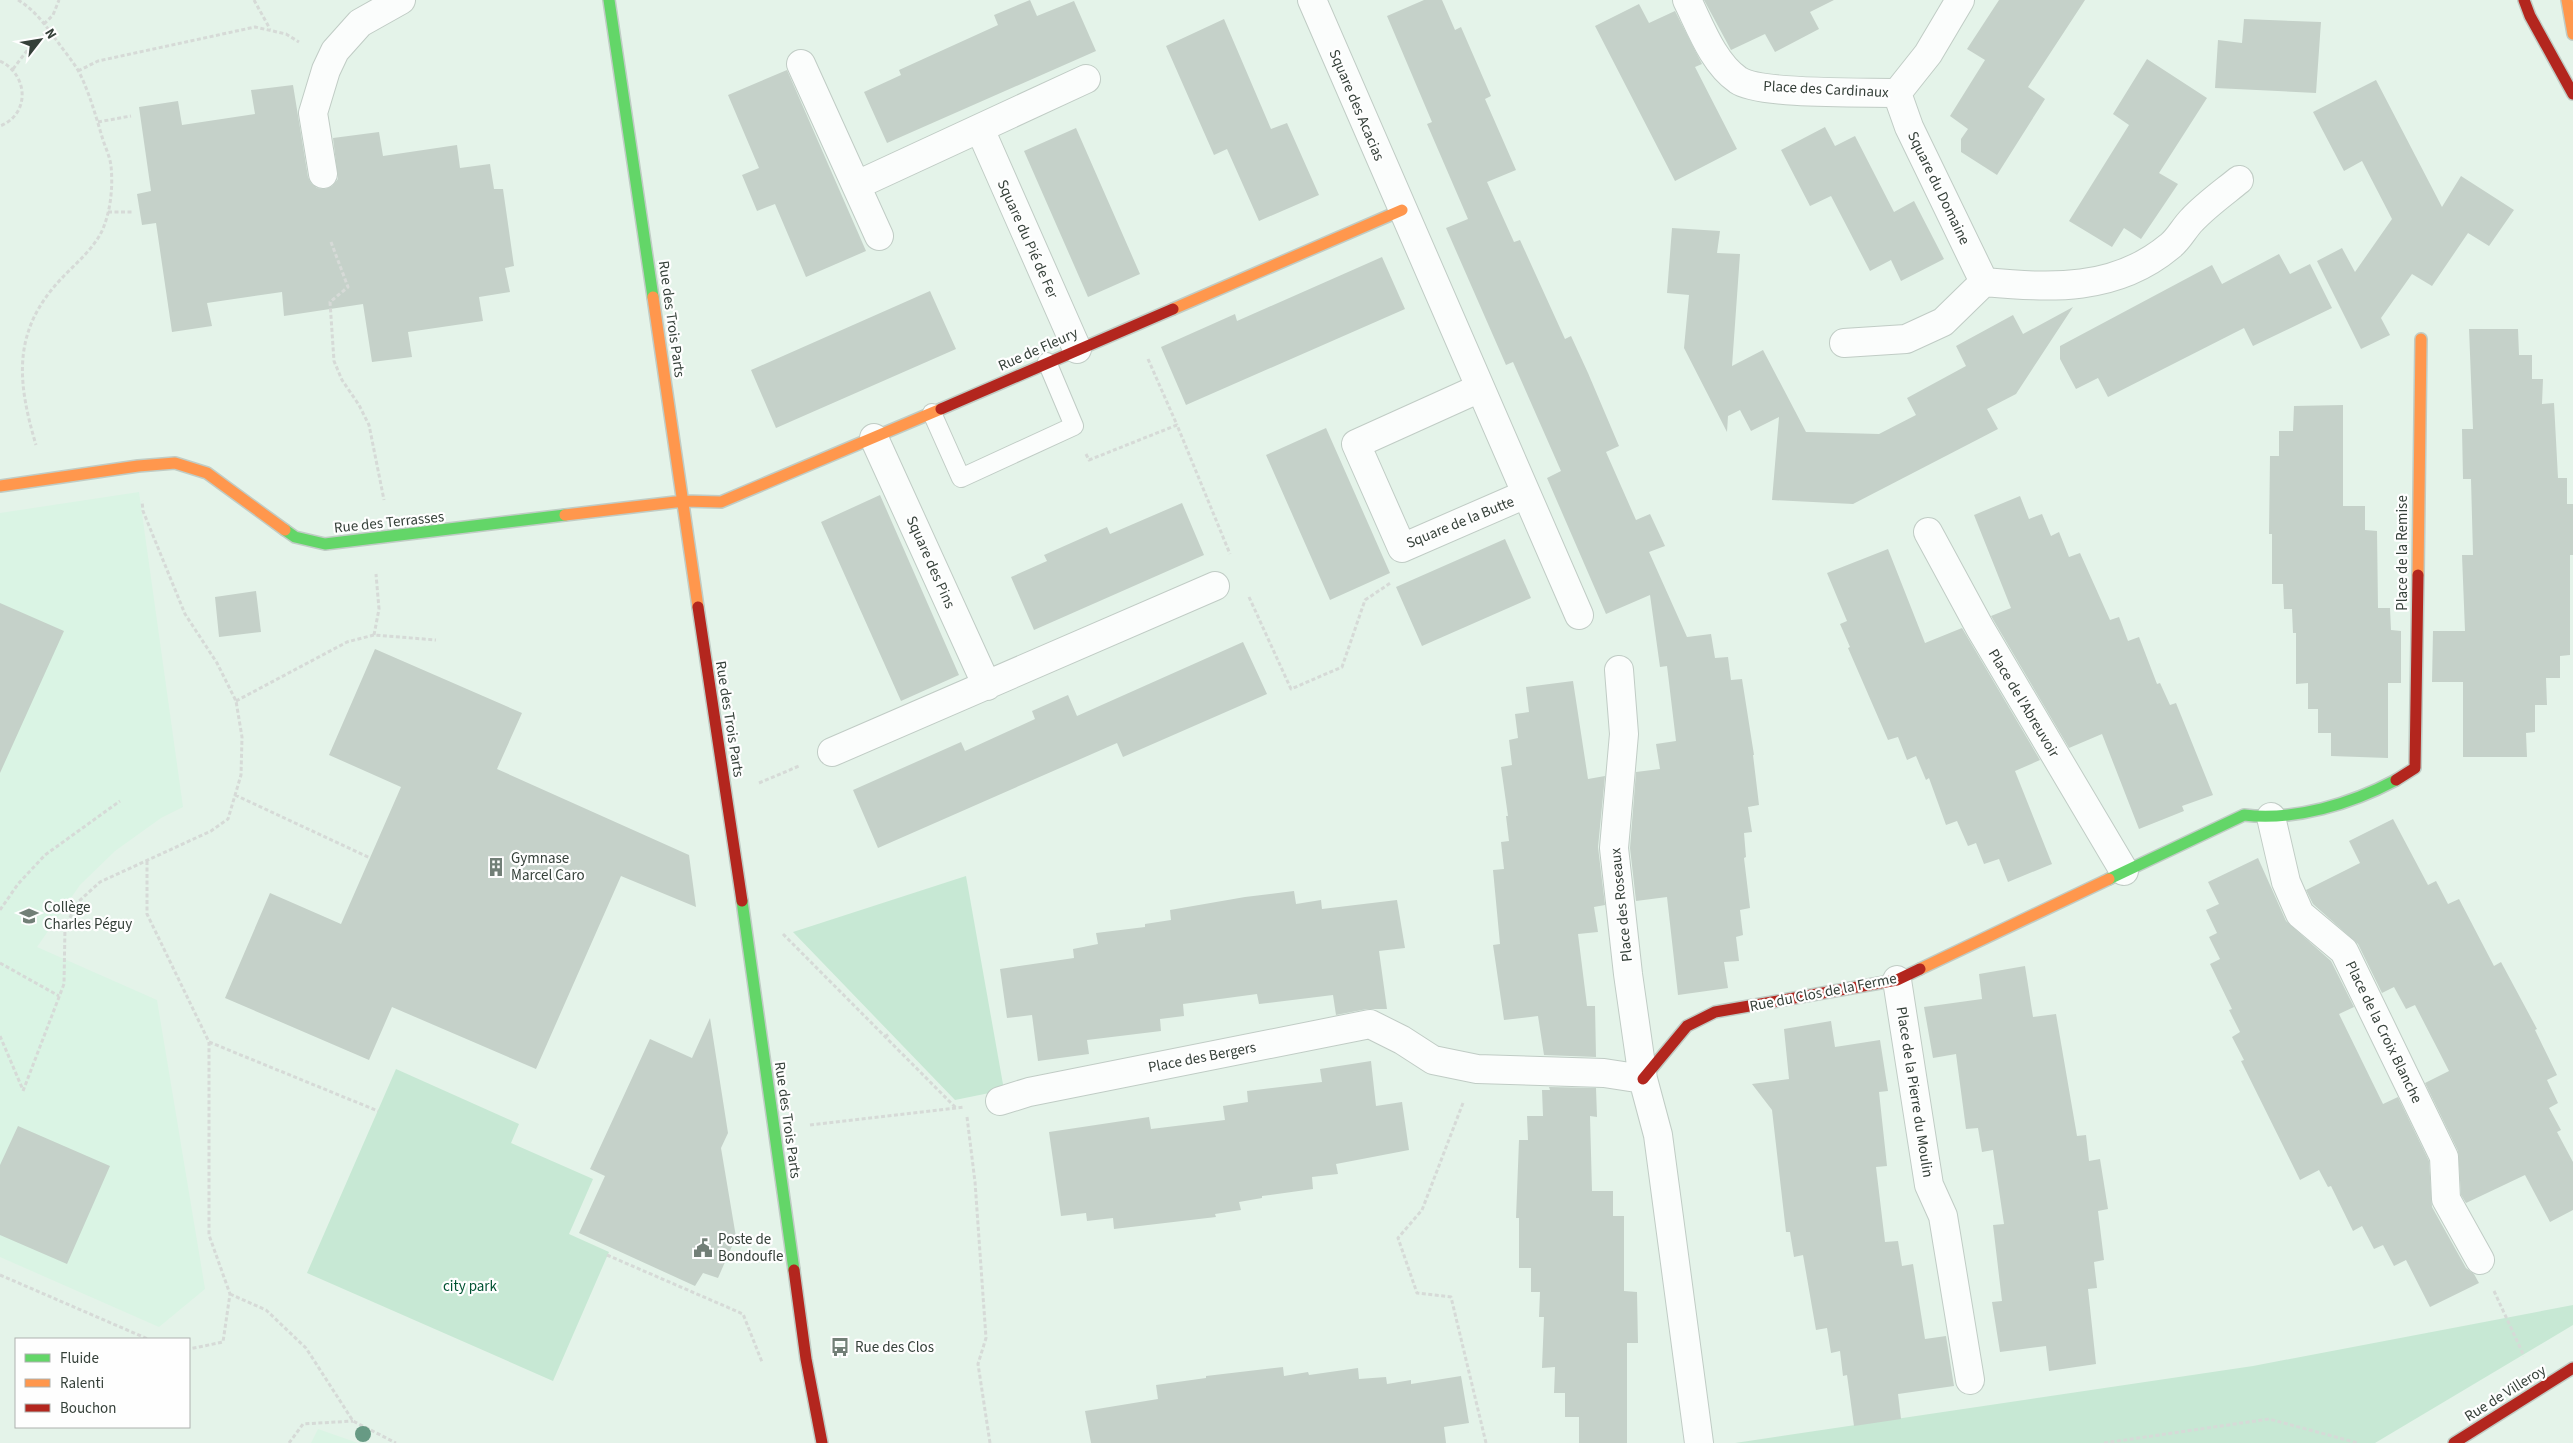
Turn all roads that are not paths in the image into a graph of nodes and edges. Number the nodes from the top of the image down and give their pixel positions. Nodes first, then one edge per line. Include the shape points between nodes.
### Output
1 (401, 0) edge
2 (609, 0) edge
3 (1312, 0) edge
4 (1687, 0) edge
5 (1960, 0) edge
6 (2524, 0) edge
7 (2567, 0) edge
8 (2573, 34) edge
9 (801, 64) dead end
10 (1086, 79) dead end
11 (1896, 93) junction
12 (2573, 94) edge
13 (980, 128) junction
14 (323, 174) dead end
15 (2239, 180) dead end
16 (857, 185) junction
17 (1402, 210) junction
18 (879, 236) dead end
19 (1984, 282) junction
20 (2421, 339) dead end
21 (1844, 343) dead end
22 (1077, 349) junction
23 (1047, 362) junction
24 (1480, 388) junction
25 (932, 413) junction
26 (874, 438) junction
27 (0, 486) edge
28 (1526, 494) junction
29 (684, 501) junction
30 (1928, 532) dead end
31 (1215, 586) dead end
32 (1579, 616) dead end
33 (1619, 670) dead end
34 (987, 686) junction
35 (832, 752) road end
36 (2415, 768) joint
37 (2271, 817) junction
38 (2124, 871) junction
39 (1897, 980) junction
40 (1643, 1080) junction
41 (1000, 1101) road end
42 (2480, 1260) road end
43 (2573, 1368) edge
44 (1970, 1380) dead end
45 (822, 1443) edge
46 (1699, 1443) edge
47 (2454, 1443) edge

1 - 14 street via 360,23 330,61 313,113
2 - 29 street, Rue des Trois Parts
3 - 17 street, Square des Acacias
4 - 11 street, Place des Cardinaux via 1718,59 1738,80 1768,89
5 - 11 street, Place des Cardinaux via 1928,54
6 - 12 street
7 - 8 street
9 - 16 street
10 - 13 street
11 - 19 street, Square du Domaine via 1909,128
13 - 16 street
13 - 22 street, Square du Pié de Fer
15 - 19 street via 2192,220 2171,246 2139,267 2107,281 2046,288
16 - 18 street
17 - 22 street, Rue de Fleury
17 - 24 street, Square de la Butte
19 - 21 street via 1944,322 1906,339
20 - 36 street, Place de la Remise
22 - 23 street, Rue de Fleury
23 - 25 street, Rue de Fleury
23 - 25 lane via 1074,426 960,478
24 - 28 street, Square de la Butte
24 - 28 street, Square de la Butte via 1356,444 1402,548
25 - 26 street, Rue de Fleury
26 - 29 street, Rue de Fleury via 721,502
26 - 34 street, Square des Pins
27 - 29 street, Rue des Terrasses via 175,463 207,474 295,537 325,544
28 - 32 street, Square de la Butte
29 - 45 street, Rue des Trois Parts via 776,1129 804,1349
30 - 38 street, Place de l'Abreuvoir via 1980,628
31 - 34 street
33 - 40 street, Place des Roseaux via 1624,734 1614,848
34 - 35 street
36 - 37 street, Rue du Clos de la Ferme via 2400,780 2380,789 2332,804
37 - 38 street, Rue du Clos de la Ferme via 2244,816
37 - 42 street, Place de la Croix Blanche via 2286,882 2300,914 2344,951 2444,1157 2446,1199
38 - 39 street, Rue du Clos de la Ferme
39 - 40 street, Rue du Clos de la Ferme via 1715,1012 1687,1026
39 - 44 street, Place de la Pierre du Moulin via 1929,1185 1943,1216
40 - 41 street, Place des Bergers via 1604,1073 1476,1069 1432,1060 1370,1024 1029,1092
40 - 46 street via 1658,1135
43 - 47 street, Rue de Villeroy

